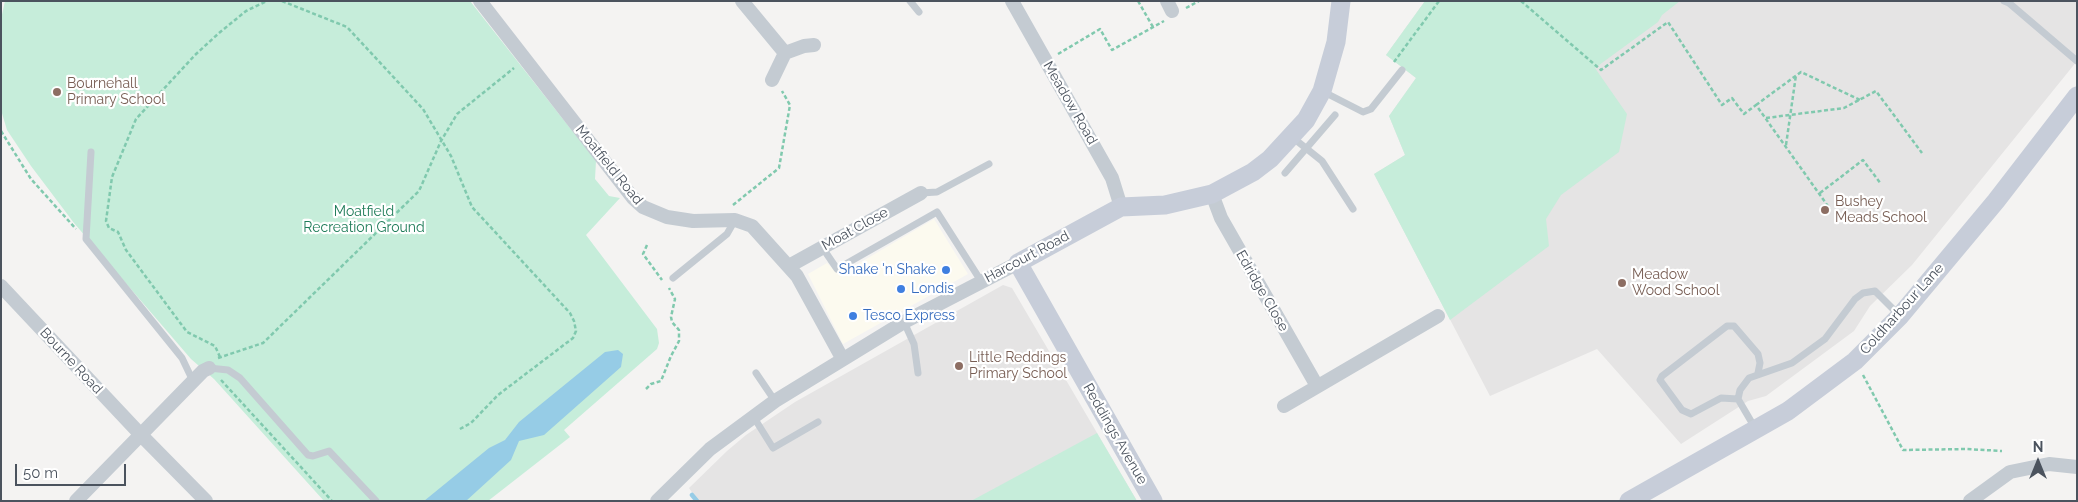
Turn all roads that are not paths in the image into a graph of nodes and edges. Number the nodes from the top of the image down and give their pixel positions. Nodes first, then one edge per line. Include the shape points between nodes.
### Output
1 (480, 1) edge
2 (742, 1) edge
3 (910, 1) edge
4 (1012, 1) edge
5 (1341, 1) edge
6 (2004, 1) edge
7 (919, 12) dead end
8 (814, 45) dead end
9 (785, 53) junction
10 (2077, 61) edge
11 (1402, 70) dead end
12 (772, 80) road end
13 (1322, 91) junction
14 (2077, 96) edge
15 (1335, 115) dead end
16 (1292, 136) junction
17 (1308, 149) junction
18 (91, 152) dead end
19 (989, 164) dead end
20 (1285, 173) dead end
21 (921, 193) joint
22 (1212, 194) junction
23 (1121, 207) junction
24 (1353, 209) dead end
25 (735, 220) junction
26 (822, 247) junction
27 (1018, 263) junction
28 (789, 266) junction
29 (673, 278) dead end
30 (981, 281) junction
31 (1, 286) edge
32 (1438, 316) dead end
33 (1900, 316) junction
34 (904, 322) junction
35 (842, 358) junction
36 (209, 368) joint
37 (756, 373) dead end
38 (918, 373) dead end
39 (1758, 374) junction
40 (193, 381) junction
41 (1317, 386) junction
42 (1738, 399) junction
43 (775, 400) junction
44 (1284, 406) dead end
45 (753, 415) junction
46 (818, 422) dead end
47 (1756, 429) junction
48 (141, 435) junction
49 (2077, 467) edge
50 (76, 501) edge
51 (206, 501) edge
52 (376, 501) edge
53 (657, 501) edge
54 (1154, 501) edge
55 (1630, 501) edge
56 (1970, 501) edge

1 - 25 street, Moatfield Road via 643,207 677,219
2 - 9 street
3 - 7 lane
4 - 23 street, Meadow Road via 1112,178
5 - 13 street, Harcourt Road via 1336,42
6 - 10 lane
8 - 9 street
9 - 12 street
11 - 13 lane via 1370,109 1363,112
13 - 16 street, Harcourt Road via 1306,120
14 - 33 street, Coldharbour Lane via 1996,201
15 - 17 lane
16 - 17 lane
16 - 22 street, Harcourt Road via 1253,172
17 - 20 lane
17 - 24 lane via 1322,161
18 - 40 lane via 86,240 182,358
19 - 21 lane via 937,192
21 - 26 street, Moat Close
22 - 23 street, Harcourt Road via 1165,205
22 - 41 street, Edridge Close via 1221,218
23 - 27 street, Harcourt Road
25 - 28 street, Moatfield Road via 746,222 759,231
25 - 29 lane via 727,234
26 - 28 street, Moat Close
26 - 30 lane via 836,269 937,212
27 - 30 street, Harcourt Road
27 - 54 street, Reddings Avenue
28 - 35 street, Moatfield Road
30 - 34 street, Harcourt Road
31 - 48 street, Bourne Road
32 - 41 street
33 - 39 lane via 1875,291 1863,293 1825,339 1792,363
33 - 47 street, Coldharbour Lane via 1855,361 1810,397
34 - 35 street, Harcourt Road
34 - 38 lane via 914,344
35 - 43 street, Harcourt Road
36 - 40 street
36 - 52 lane via 228,370 240,378 308,455 329,450
37 - 43 lane
39 - 42 lane via 1742,386
39 - 42 lane via 1758,354 1734,326 1727,326 1660,380 1682,410 1691,414 1721,398
40 - 48 street
41 - 44 street
42 - 47 lane
43 - 45 street, Harcourt Road
45 - 46 lane via 773,448
45 - 53 street, Harcourt Road via 710,449
47 - 55 street, Coldharbour Lane
48 - 50 street
48 - 51 street, Bourne Road
49 - 56 street via 2049,464 2010,472

